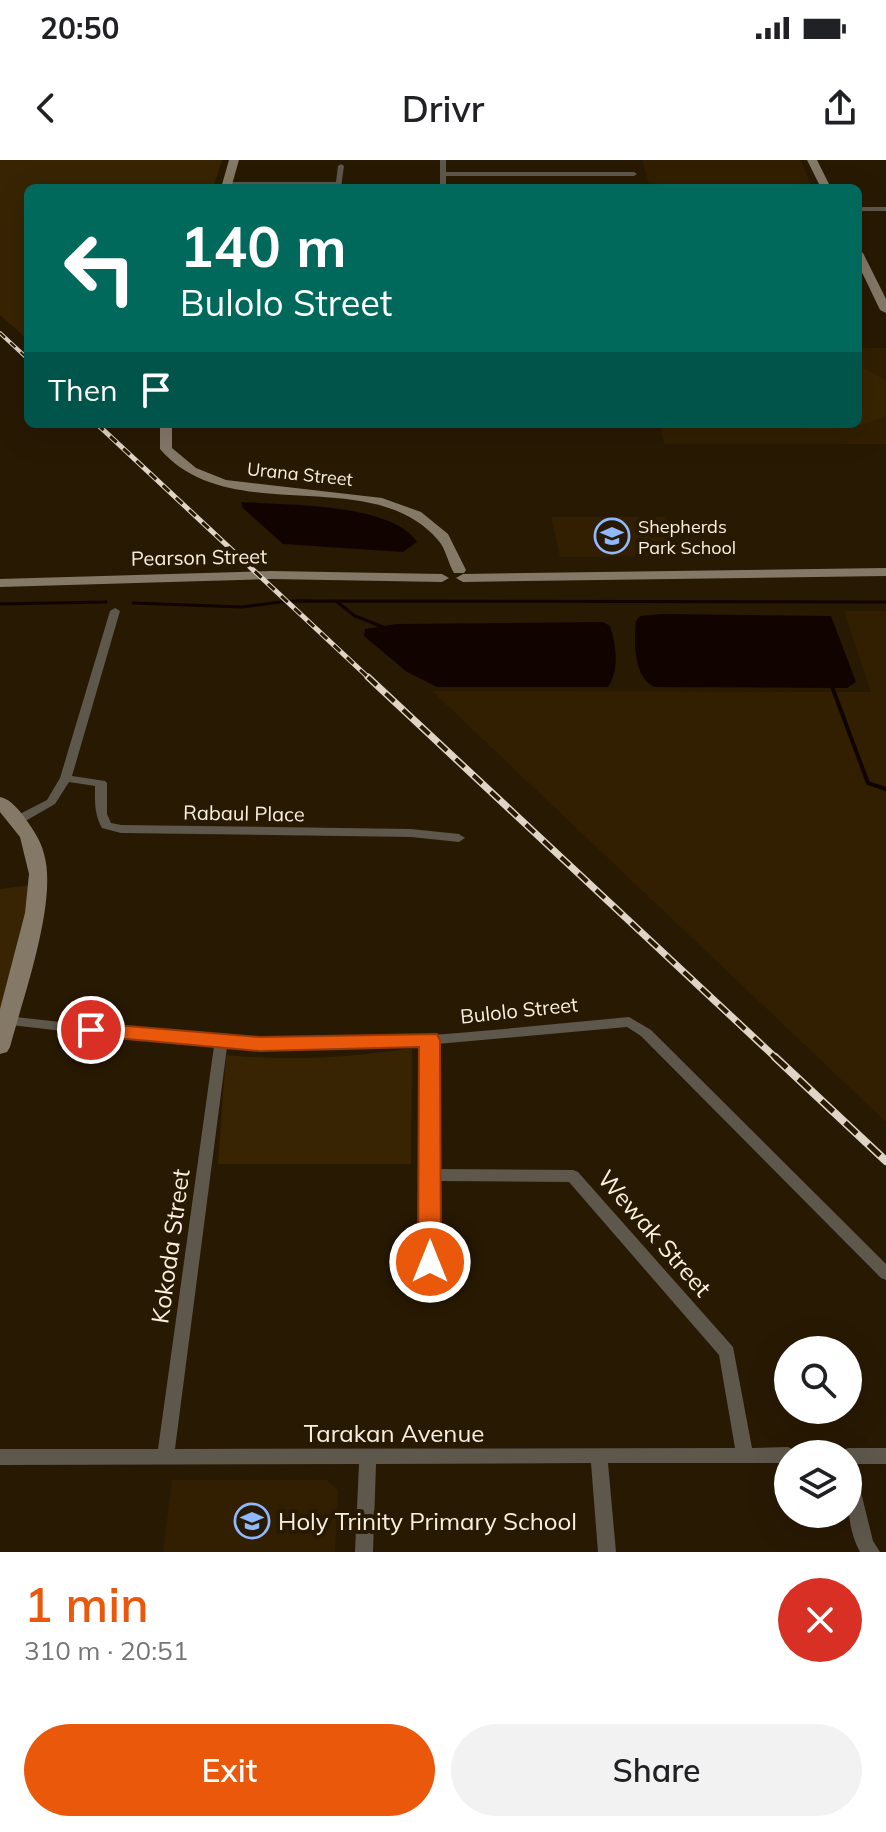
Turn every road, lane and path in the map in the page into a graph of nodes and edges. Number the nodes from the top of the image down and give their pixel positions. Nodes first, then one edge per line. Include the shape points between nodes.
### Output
1 (234, 160) edge
2 (443, 160) edge
3 (812, 160) edge
4 (341, 166) dead end
5 (443, 174) junction
6 (634, 174) dead end
7 (228, 184) edge
8 (338, 184) edge
9 (443, 184) edge
10 (824, 184) edge
11 (862, 209) edge
12 (886, 209) edge
13 (862, 259) edge
14 (881, 290) edge
15 (886, 310) edge
16 (166, 428) edge
17 (453, 573) junction
18 (886, 574) edge
19 (0, 583) edge
20 (115, 611) dead end
21 (66, 778) junction
22 (0, 802) edge
23 (18, 820) junction
24 (459, 838) dead end
25 (7, 1021) junction
26 (430, 1040) junction
27 (221, 1042) junction
28 (0, 1047) edge
29 (429, 1175) junction
30 (430, 1262) dead end
31 (886, 1274) edge
32 (745, 1454) junction
33 (599, 1455) junction
34 (774, 1455) edge
35 (166, 1456) junction
36 (862, 1456) edge
37 (886, 1456) edge
38 (0, 1457) edge
39 (368, 1459) junction
40 (861, 1528) edge
41 (364, 1552) edge
42 (607, 1552) edge
43 (871, 1552) edge

1 - 7 street
2 - 5 street
3 - 10 street
4 - 8 street
5 - 6 street
5 - 9 street
11 - 12 street
13 - 14 street
14 - 15 street
16 - 17 street, Urana Street via 166,449 196,473 231,484 381,503 427,523 450,548
17 - 18 street, Pearson Street
17 - 19 street, Pearson Street
20 - 21 street
21 - 23 street via 51,802
21 - 24 street, Rabaul Place via 101,783 101,814 106,825 121,829
22 - 23 street
23 - 25 street via 35,850 39,893
25 - 27 street, Bulolo Street
25 - 28 street
26 - 27 street, Bulolo Street via 329,1045
26 - 29 street
26 - 31 street, Bulolo Street via 618,1021 638,1026
27 - 35 street, Kokoda Street
29 - 30 street
29 - 32 street, Wewak Street via 573,1176 727,1352
32 - 33 street, Tarakan Avenue
32 - 34 street, Tarakan Avenue
33 - 39 street, Tarakan Avenue
33 - 42 street
35 - 38 street, Tarakan Avenue
35 - 39 street, Tarakan Avenue
36 - 37 street
39 - 41 street
40 - 43 street

